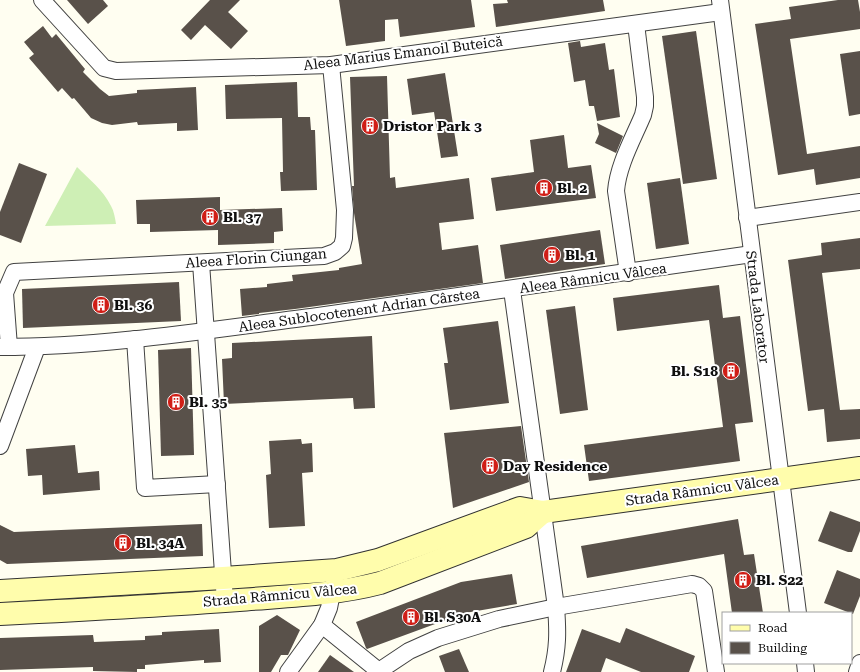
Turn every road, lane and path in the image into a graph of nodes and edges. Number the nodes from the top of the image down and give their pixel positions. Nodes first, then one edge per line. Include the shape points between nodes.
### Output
1 (42, 0) edge
2 (721, 6) edge
3 (636, 24) junction
4 (331, 65) junction
5 (860, 202) edge
6 (747, 218) junction
7 (752, 254) junction
8 (201, 262) junction
9 (628, 272) junction
10 (512, 290) junction
11 (2, 292) edge
12 (206, 331) junction
13 (135, 339) junction
14 (5, 347) edge
15 (37, 347) junction
16 (0, 446) edge
17 (860, 468) edge
18 (780, 479) junction
19 (217, 484) junction
20 (544, 512) junction
21 (337, 570) junction
22 (223, 578) junction
23 (0, 591) edge
24 (332, 593) junction
25 (225, 601) junction
26 (556, 607) junction
27 (798, 612) edge
28 (0, 614) edge
29 (322, 625) junction
30 (860, 663) edge
31 (288, 672) edge
32 (379, 672) edge
33 (552, 672) edge
34 (716, 672) edge
35 (857, 672) edge

1 - 4 street, Aleea Marius Emanoil Buteică via 104,68 116,71
2 - 3 street, Aleea Marius Emanoil Buteică
2 - 6 street, Strada Laborator
3 - 4 street, Aleea Marius Emanoil Buteică
3 - 9 street via 645,106 620,170 616,191
4 - 8 street, Aleea Florin Ciungan via 345,210 342,246 324,256
5 - 6 street
6 - 7 street, Strada Laborator
7 - 9 street, Aleea Râmnicu Vâlcea
7 - 18 street, Strada Laborator
8 - 11 street, Aleea Florin Ciungan via 14,272
8 - 12 street
9 - 10 street, Aleea Râmnicu Vâlcea
10 - 12 street, Aleea Sublocotenent Adrian Cârstea
10 - 20 street, Aleea Râmnicu Vâlcea
11 - 14 street
12 - 13 street, Aleea Sublocotenent Adrian Cârstea
12 - 19 street
13 - 15 street, Aleea Sublocotenent Adrian Cârstea
13 - 19 street via 145,488
14 - 15 street, Aleea Sublocotenent Adrian Cârstea
15 - 16 street
17 - 18 street, Strada Râmnicu Vâlcea
18 - 20 street, Strada Râmnicu Vâlcea
18 - 27 street, Strada Laborator
19 - 22 street
20 - 21 street, Strada Râmnicu Vâlcea via 520,508 378,560
20 - 24 street, Strada Râmnicu Vâlcea via 526,527 380,583
20 - 26 street, Aleea Râmnicu Vâlcea
21 - 22 street, Strada Râmnicu Vâlcea
21 - 24 street
22 - 23 street, Strada Râmnicu Vâlcea
22 - 25 street
24 - 25 street, Strada Râmnicu Vâlcea
24 - 29 street
25 - 28 street, Strada Râmnicu Vâlcea
26 - 32 street via 499,619 438,638 409,651
26 - 33 street, Aleea Râmnicu Vâlcea via 557,653
26 - 34 street via 692,584 699,586 704,591
29 - 31 street
29 - 32 street
30 - 35 street

